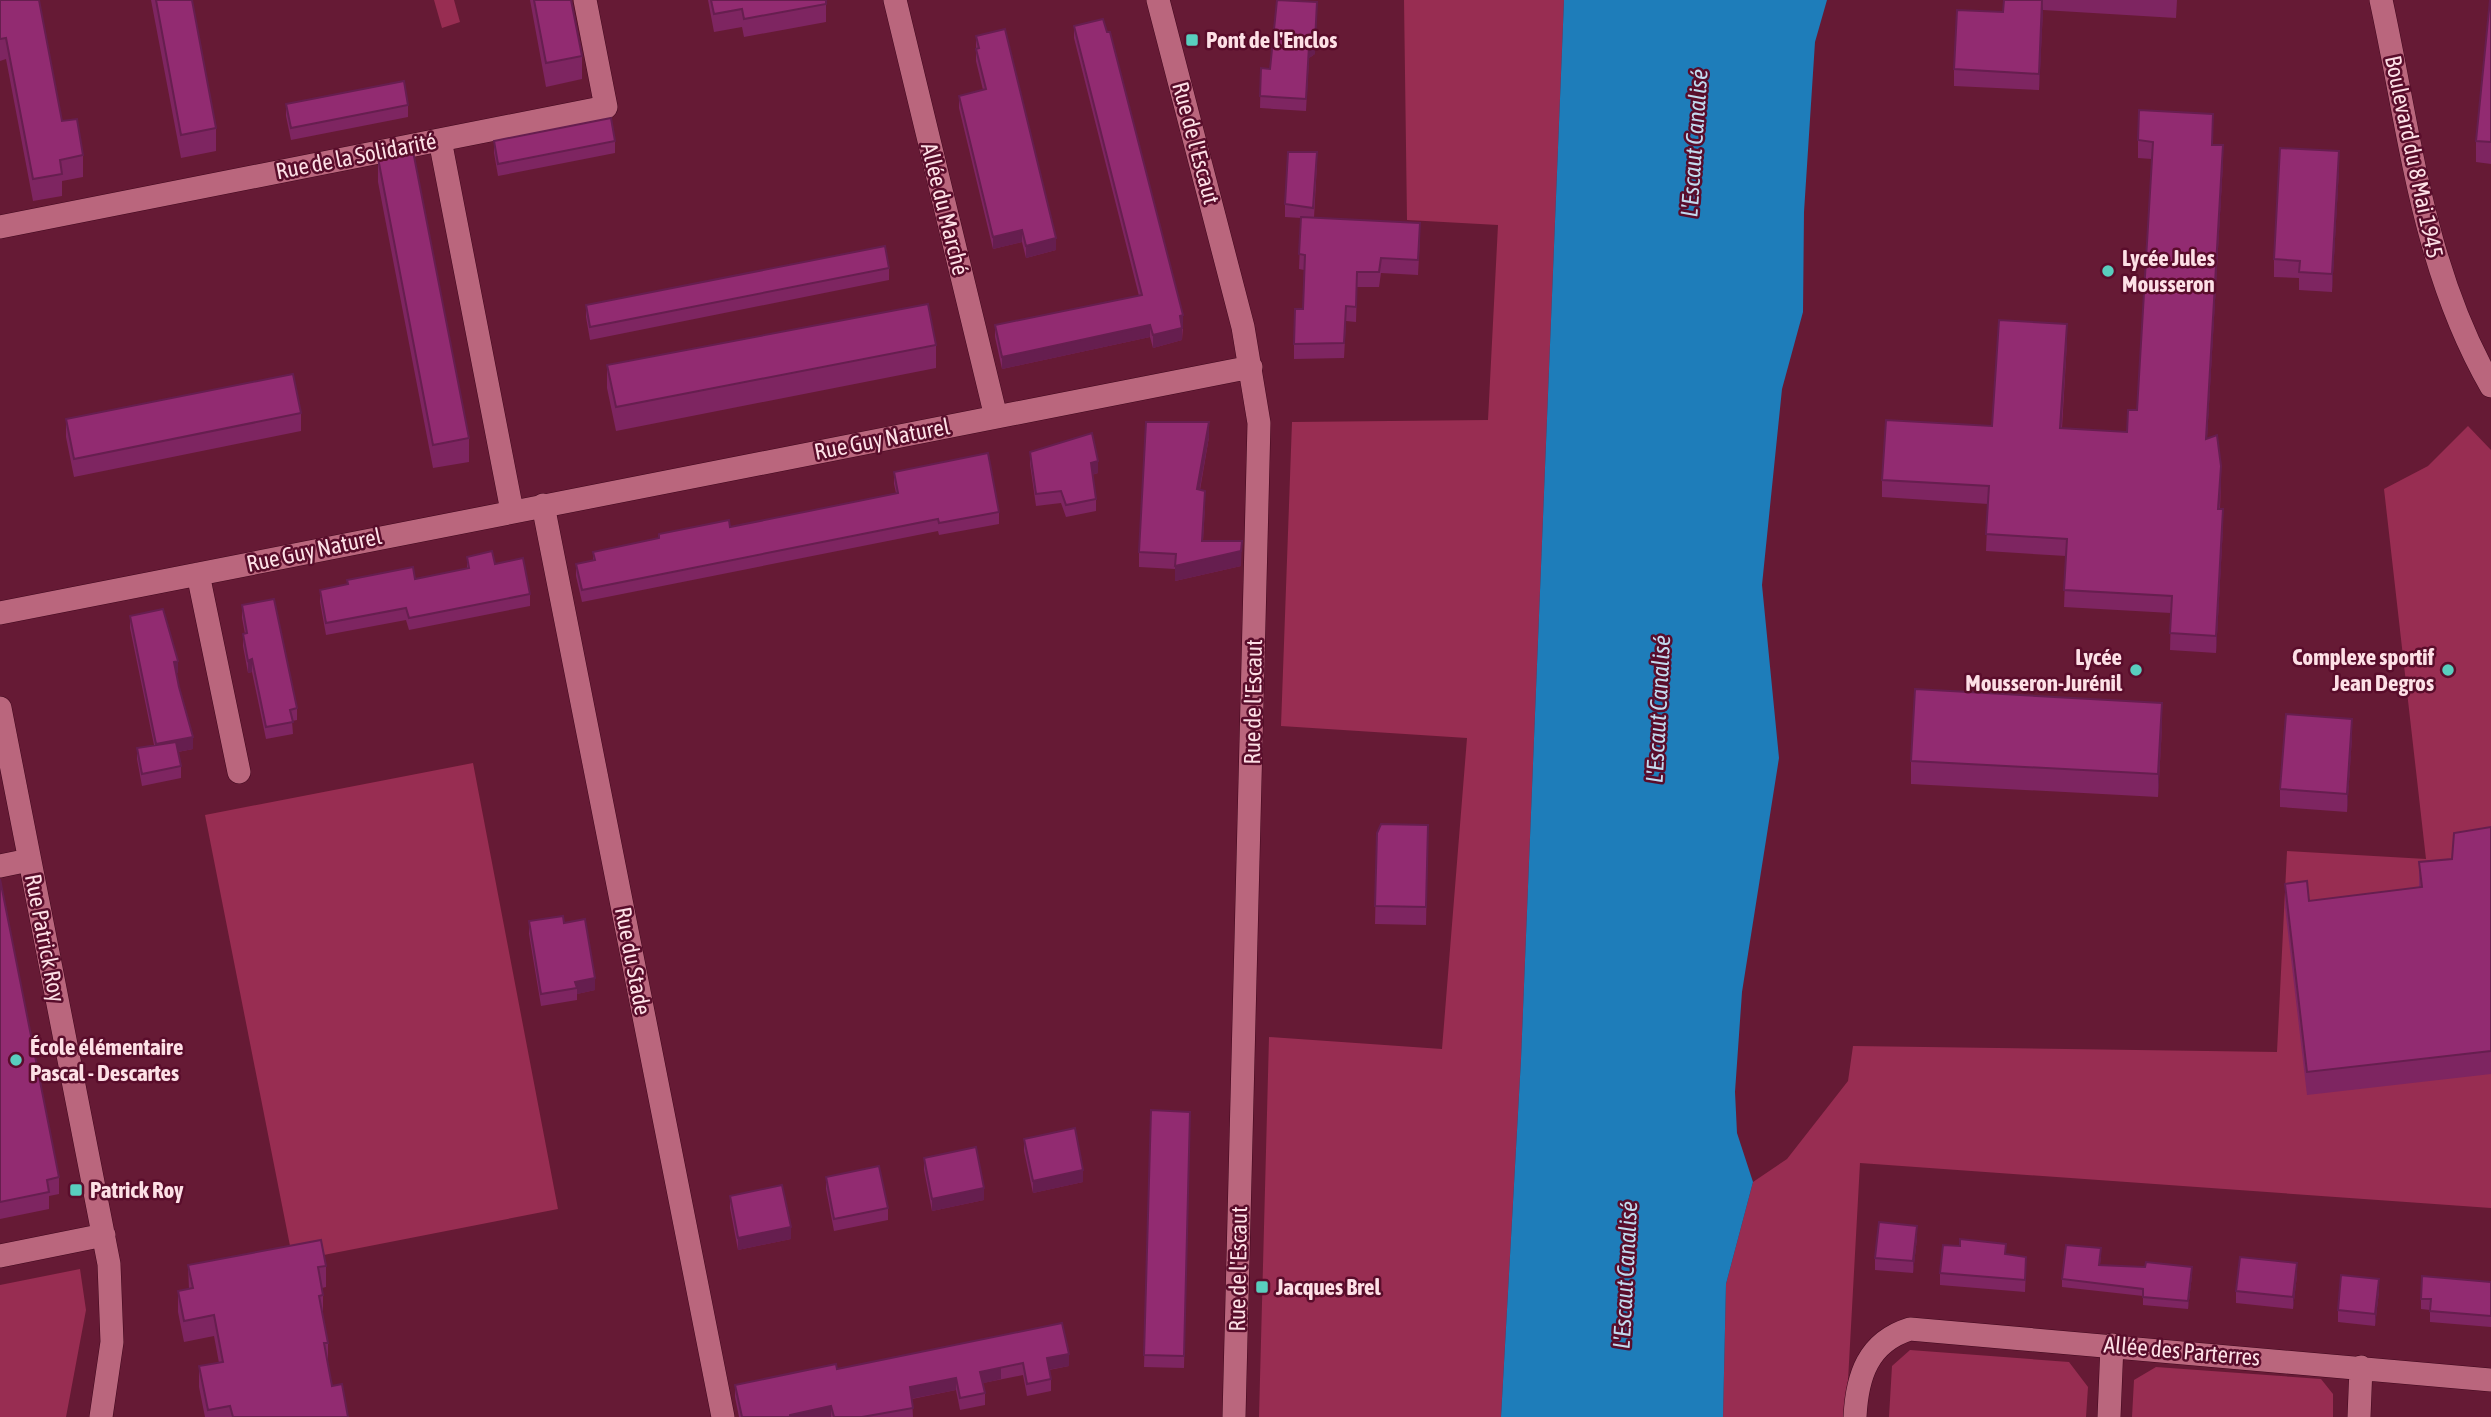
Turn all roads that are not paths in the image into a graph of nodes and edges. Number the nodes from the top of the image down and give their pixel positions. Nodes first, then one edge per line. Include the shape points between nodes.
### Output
1 (585, 0) edge
2 (895, 0) edge
3 (1158, 0) edge
4 (2381, 1) edge
5 (440, 140) junction
6 (0, 228) edge
7 (1251, 367) junction
8 (2491, 386) edge
9 (996, 417) junction
10 (543, 505) junction
11 (512, 511) junction
12 (198, 574) junction
13 (0, 613) edge
14 (0, 708) edge
15 (239, 772) dead end
16 (29, 860) junction
17 (0, 866) edge
18 (104, 1236) junction
19 (0, 1256) edge
20 (2112, 1345) junction
21 (2361, 1367) junction
22 (2491, 1380) edge
23 (101, 1417) edge
24 (723, 1417) edge
25 (1234, 1417) edge
26 (1855, 1417) edge
27 (2109, 1417) edge
28 (2359, 1417) edge

1 - 5 street, Rue de la Solidarité via 606,107
2 - 9 street, Allée du Marché
3 - 7 street, Rue de l'Escaut
4 - 8 street, Boulevard du 8 Mai 1945 via 2431,243 2452,304
5 - 6 street, Rue de la Solidarité
5 - 11 street
7 - 9 street, Rue Guy Naturel
7 - 25 street, Rue de l'Escaut via 1259,446
9 - 10 street, Rue Guy Naturel
10 - 11 street, Rue Guy Naturel
10 - 24 street, Rue du Stade
11 - 12 street, Rue Guy Naturel
12 - 13 street, Rue Guy Naturel
12 - 15 street
14 - 16 street, Rue Patrick Roy
16 - 17 street
16 - 18 street, Rue Patrick Roy
18 - 19 street
18 - 23 street, Rue Patrick Roy via 113,1322
20 - 21 street, Allée des Parterres
20 - 26 street, Allée des Parterres via 1925,1328 1899,1332 1878,1346 1858,1380
20 - 27 street
21 - 22 street, Allée des Parterres
21 - 28 street

